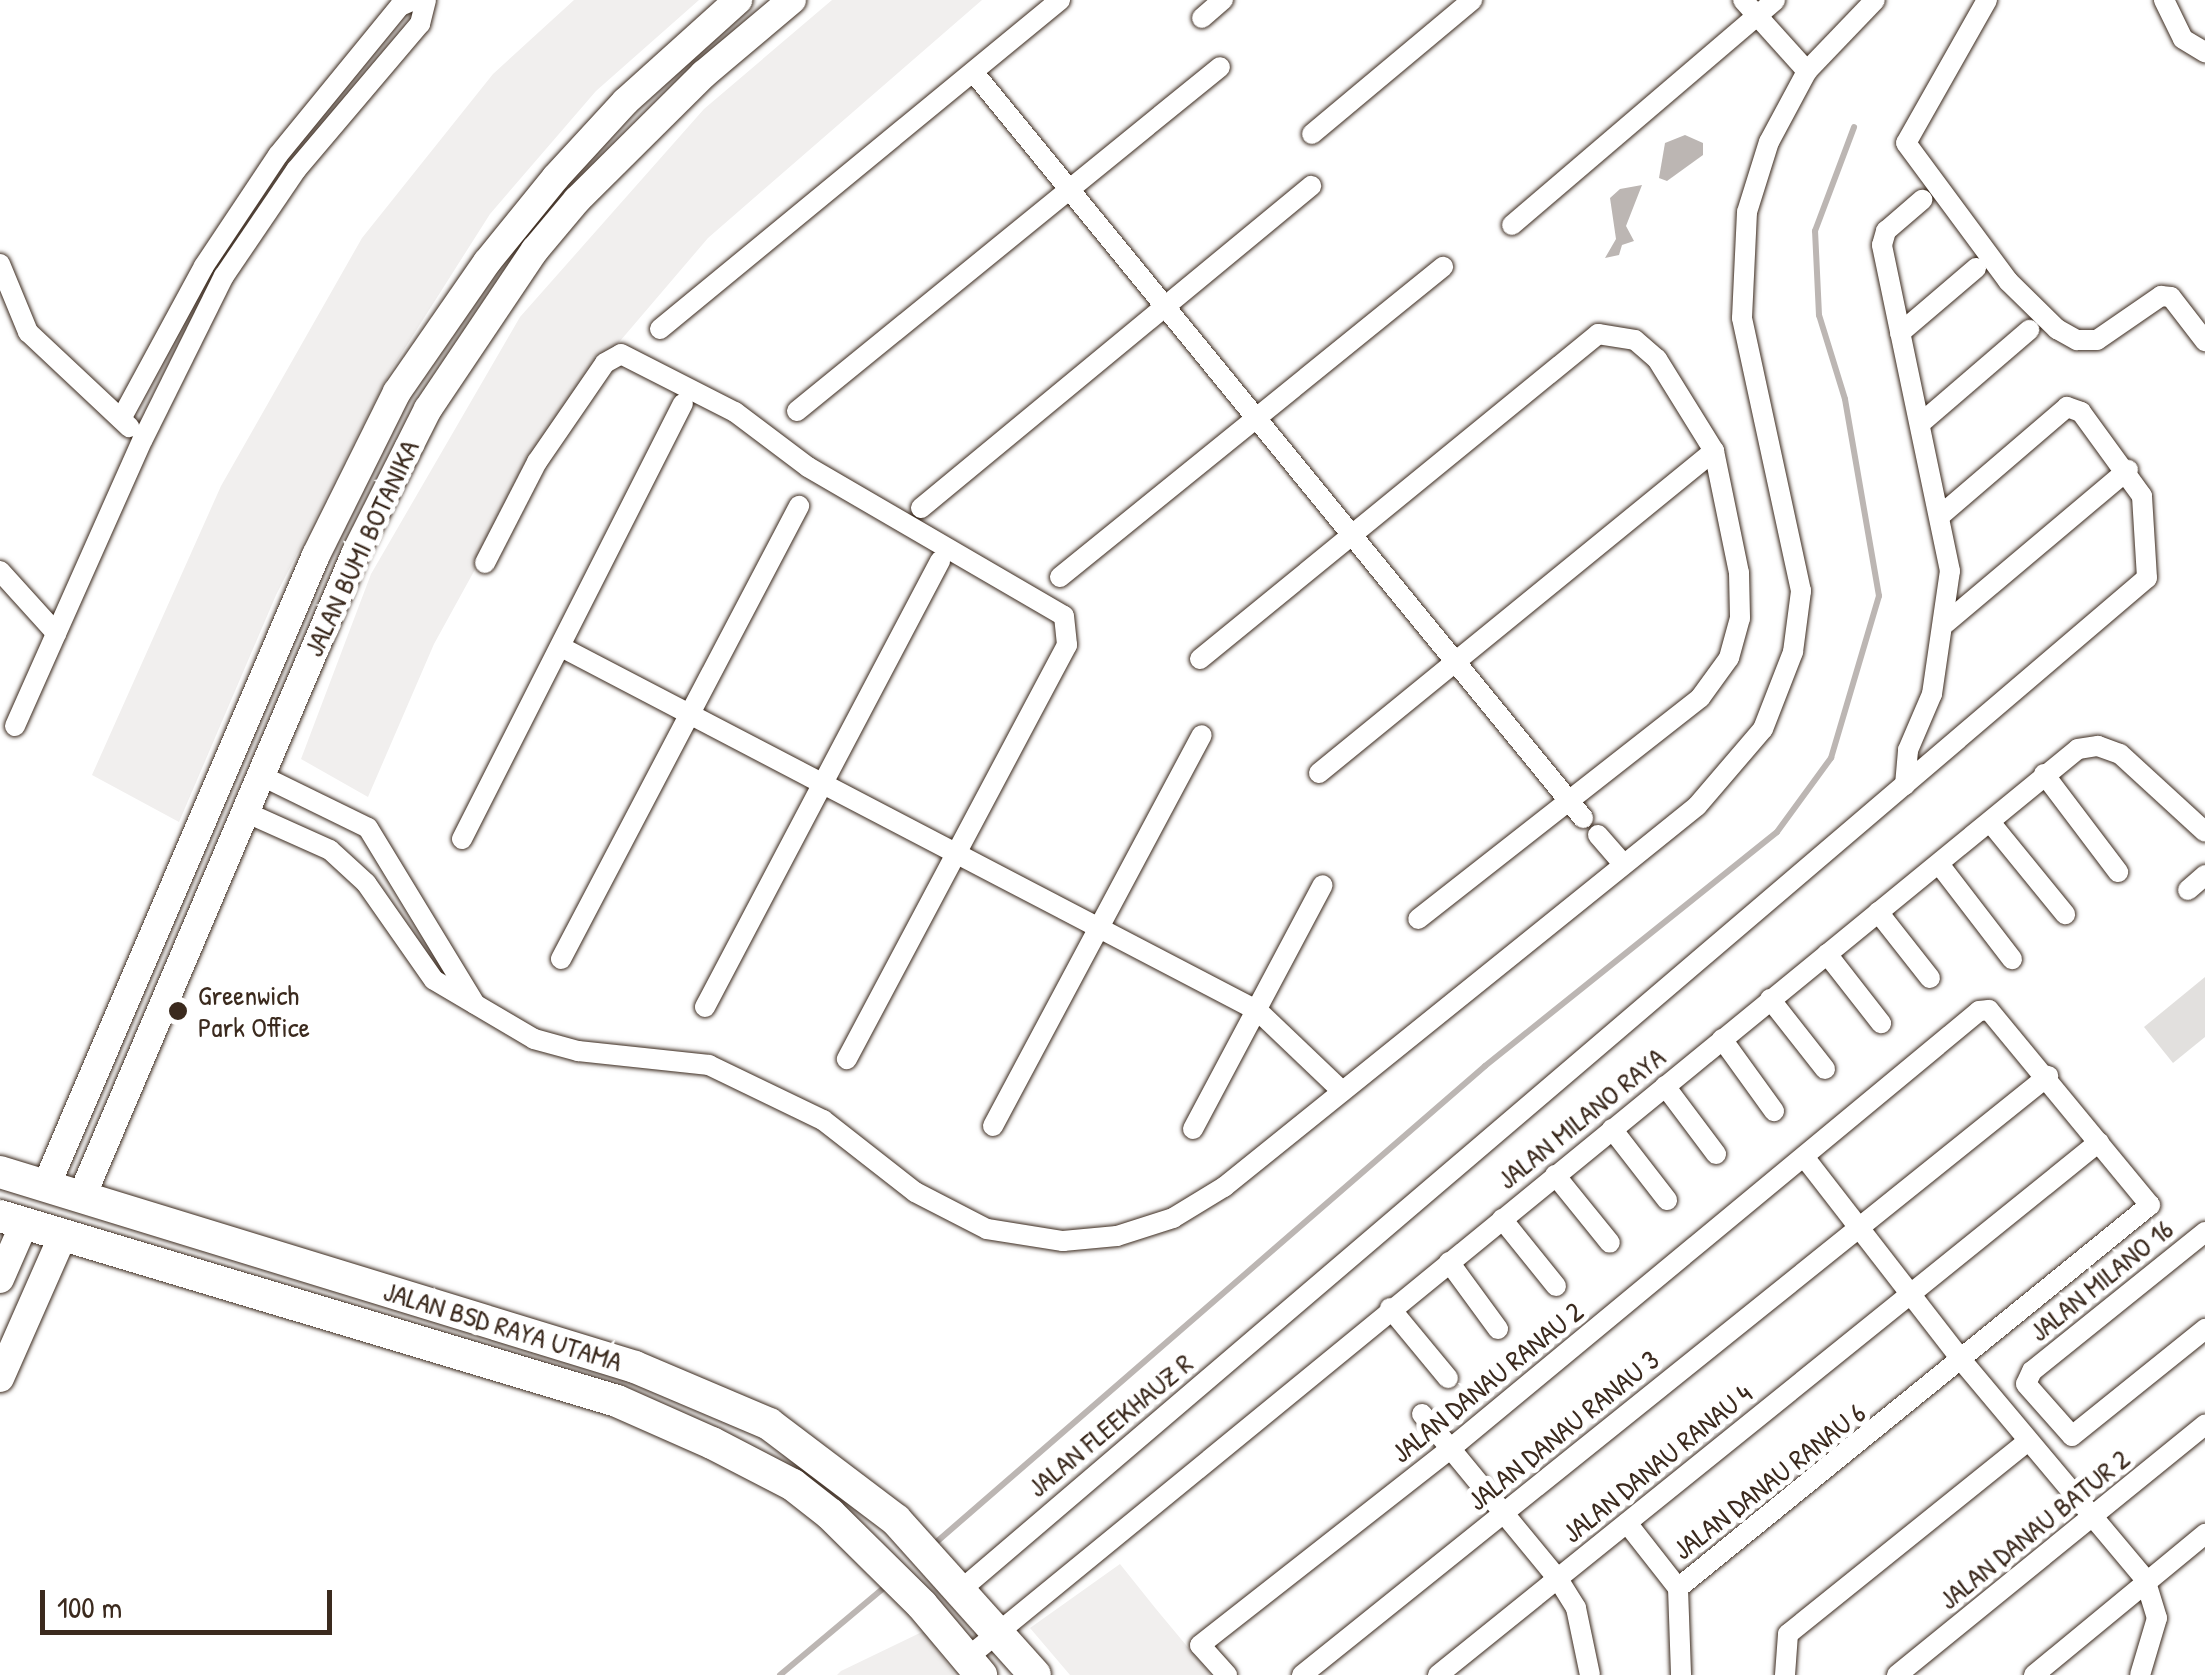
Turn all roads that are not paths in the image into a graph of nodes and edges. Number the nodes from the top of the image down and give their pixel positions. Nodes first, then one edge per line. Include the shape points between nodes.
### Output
1 (414, 0) edge
2 (426, 0) edge
3 (738, 0) edge
4 (792, 0) edge
5 (1060, 0) edge
6 (1223, 0) edge
7 (1472, 0) edge
8 (1775, 0) edge
9 (1875, 0) edge
10 (1987, 0) edge
11 (2164, 0) edge
12 (1750, 8) edge
13 (1202, 18) dead end
14 (2205, 52) edge
15 (1220, 67) dead end
16 (1807, 71) junction
17 (974, 74) junction
18 (1312, 134) dead end
19 (1311, 186) dead end
20 (1071, 188) junction
21 (1922, 200) dead end
22 (1512, 225) dead end
23 (1443, 267) dead end
24 (1976, 268) dead end
25 (1, 270) edge
26 (1167, 305) junction
27 (660, 329) dead end
28 (2028, 330) dead end
29 (1900, 332) junction
30 (2205, 341) edge
31 (397, 392) junction
32 (683, 404) dead end
33 (428, 409) junction
34 (797, 411) dead end
35 (121, 419) junction
36 (1258, 420) junction
37 (1922, 423) junction
38 (143, 439) junction
39 (1714, 452) junction
40 (2128, 470) junction
41 (799, 506) dead end
42 (921, 508) dead end
43 (1942, 514) junction
44 (1352, 536) junction
45 (940, 561) dead end
46 (485, 563) dead end
47 (0, 571) edge
48 (1060, 577) dead end
49 (1946, 622) junction
50 (56, 633) junction
51 (563, 648) junction
52 (1200, 659) dead end
53 (1456, 662) junction
54 (688, 715) junction
55 (15, 726) dead end
56 (1202, 734) dead end
57 (1320, 773) dead end
58 (2044, 774) junction
59 (260, 775) junction
60 (1904, 784) junction
61 (821, 788) junction
62 (1568, 799) junction
63 (243, 812) junction
64 (1583, 818) dead end
65 (1990, 822) junction
66 (2205, 832) edge
67 (1598, 835) dead end
68 (462, 840) dead end
69 (957, 854) junction
70 (1622, 864) junction
71 (1939, 864) junction
72 (2118, 872) dead end
73 (2205, 875) edge
74 (1323, 885) dead end
75 (2188, 890) dead end
76 (1878, 912) junction
77 (2066, 914) dead end
78 (1418, 919) dead end
79 (1100, 932) junction
80 (1827, 954) junction
81 (561, 959) dead end
82 (2012, 959) dead end
83 (1930, 978) dead end
84 (1770, 1000) junction
85 (705, 1006) dead end
86 (1258, 1011) junction
87 (482, 1013) junction
88 (1880, 1023) dead end
89 (1722, 1039) junction
90 (848, 1059) dead end
91 (1825, 1068) dead end
92 (2048, 1076) junction
93 (1664, 1086) junction
94 (1342, 1091) junction
95 (1774, 1111) dead end
96 (992, 1126) dead end
97 (1192, 1129) dead end
98 (1612, 1129) junction
99 (2099, 1142) junction
100 (1716, 1154) dead end
101 (1805, 1158) junction
102 (0, 1172) edge
103 (1555, 1175) junction
104 (46, 1186) junction
105 (82, 1196) junction
106 (1666, 1200) dead end
107 (1502, 1219) junction
108 (12, 1220) edge
109 (1858, 1226) junction
110 (2205, 1232) edge
111 (63, 1235) junction
112 (1610, 1243) dead end
113 (1449, 1262) junction
114 (0, 1279) edge
115 (1556, 1286) dead end
116 (1910, 1294) junction
117 (1390, 1308) junction
118 (1498, 1329) dead end
119 (2205, 1329) edge
120 (1963, 1362) junction
121 (0, 1378) edge
122 (1448, 1378) dead end
123 (1422, 1414) dead end
124 (2205, 1425) edge
125 (2028, 1441) junction
126 (1450, 1449) junction
127 (1505, 1513) junction
128 (2091, 1518) junction
129 (1627, 1522) junction
130 (2205, 1534) edge
131 (1558, 1578) junction
132 (2145, 1579) junction
133 (959, 1584) junction
134 (1678, 1588) junction
135 (998, 1633) junction
136 (974, 1666) edge
137 (1589, 1667) edge
138 (1024, 1672) edge
139 (1227, 1675) edge
140 (1302, 1675) edge
141 (1438, 1675) edge
142 (1569, 1675) edge
143 (1681, 1675) edge
144 (1785, 1675) edge
145 (1896, 1675) edge
146 (2034, 1675) edge
147 (2140, 1675) edge

1 - 35 street via 400,6 278,155 204,266
2 - 38 street via 420,24 296,170 224,276
3 - 31 main road, JALAN BUMI BOTANIKA via 567,164 487,262
4 - 33 main road, JALAN BUMI BOTANIKA via 678,99 578,200
5 - 17 street
6 - 13 street
7 - 18 street
8 - 12 street
9 - 16 street
10 - 30 street via 1906,143 2008,281 2056,329 2077,340 2097,340 2160,296 2170,297
11 - 14 street via 2184,39
12 - 16 street
12 - 22 street
15 - 20 street
16 - 70 street via 1755,176 1741,254 1742,318 1799,565 1800,621 1778,702 1748,752 1696,806
17 - 20 street
17 - 27 street
19 - 26 street
20 - 26 street
20 - 34 street
21 - 29 street via 1886,231 1882,244
23 - 36 street
24 - 29 street
25 - 35 street via 28,332
26 - 36 street
26 - 42 street
28 - 37 street
29 - 37 street
31 - 33 main road
31 - 104 main road, JALAN BUMI BOTANIKA via 316,555
32 - 51 street
33 - 59 main road, JALAN BUMI BOTANIKA via 356,552
35 - 38 street
36 - 44 street
36 - 48 street
37 - 43 street
38 - 50 street
39 - 44 street via 1657,359 1635,340 1598,334
39 - 53 street
39 - 62 street via 1739,573 1740,618 1730,658 1700,698
40 - 43 street via 2081,412 2067,407
40 - 49 street
40 - 60 street, JALAN FLEEKHAUZ R via 2142,496 2147,578
41 - 54 street
43 - 49 street via 1950,570
44 - 52 street
44 - 53 street
45 - 61 street
46 - 69 street via 538,462 605,363 621,354 735,412 808,467 1057,608 1067,644
47 - 50 street
49 - 60 street
50 - 55 street
51 - 54 street
51 - 68 street
53 - 57 street
53 - 62 street
54 - 61 street
54 - 81 street
56 - 79 street
58 - 65 street, JALAN MILANO RAYA
58 - 66 street, JALAN MILANO RAYA via 2078,749 2098,746 2120,754
58 - 72 street
59 - 63 main road, JALAN BUMI BOTANIKA
59 - 87 street via 368,828
60 - 133 street, JALAN FLEEKHAUZ R via 1295,1308
61 - 69 street
61 - 85 street
62 - 64 street
62 - 78 street
63 - 87 street via 346,863 434,980
63 - 105 main road, JALAN BUMI BOTANIKA
65 - 71 street, JALAN MILANO RAYA
65 - 77 street
67 - 70 street
69 - 79 street
69 - 90 street
70 - 94 street
71 - 76 street, JALAN MILANO RAYA
71 - 82 street
73 - 75 street
74 - 86 street
76 - 80 street, JALAN MILANO RAYA
76 - 83 street
79 - 86 street
79 - 96 street
80 - 84 street, JALAN MILANO RAYA
80 - 88 street
84 - 89 street, JALAN MILANO RAYA
84 - 91 street
86 - 94 street
86 - 97 street
87 - 94 street via 578,1052 709,1065 824,1120 915,1192 964,1220 1018,1238 1118,1236 1173,1218 1224,1187
89 - 93 street, JALAN MILANO RAYA
89 - 95 street
92 - 99 street
92 - 101 street, JALAN DANAU RANAU 2 via 1995,1013 1979,1011
92 - 109 street, JALAN DANAU RANAU 3
93 - 98 street, JALAN MILANO RAYA
93 - 100 street
98 - 103 street, JALAN MILANO RAYA
98 - 106 street
99 - 116 street, JALAN DANAU RANAU 4
99 - 120 street, JALAN DANAU RANAU 6 via 2150,1205
101 - 109 street
101 - 126 street, JALAN DANAU RANAU 2
102 - 104 main road, JALAN BSD RAYA UTAMA
103 - 107 street, JALAN MILANO RAYA
103 - 112 street
104 - 105 main road, JALAN BSD RAYA UTAMA
105 - 133 main road, JALAN BSD RAYA UTAMA via 692,1388 810,1450 896,1520
107 - 113 street, JALAN MILANO RAYA
107 - 115 street
108 - 111 main road, JALAN BSD RAYA UTAMA
108 - 114 main road
109 - 116 street
109 - 127 street, JALAN DANAU RANAU 3
110 - 119 street, JALAN MILANO 16 via 2032,1372 2026,1384 2067,1437 2077,1434
111 - 121 main road
111 - 136 main road, JALAN BSD RAYA UTAMA via 616,1400 793,1485 862,1544
113 - 117 street, JALAN MILANO RAYA
113 - 118 street
116 - 120 street
116 - 129 street, JALAN DANAU RANAU 4
117 - 122 street
117 - 135 street, JALAN MILANO RAYA
120 - 125 street
120 - 134 street, JALAN DANAU RANAU 6
123 - 126 street
124 - 128 street, JALAN DANAU BATUR 2
125 - 128 street
125 - 144 street via 1788,1634
126 - 127 street
126 - 139 street, JALAN DANAU RANAU 2 via 1200,1645
127 - 131 street
127 - 140 street, JALAN DANAU RANAU 3
128 - 132 street
128 - 145 street, JALAN DANAU BATUR 2
129 - 131 street, JALAN DANAU RANAU 4
129 - 134 street
130 - 132 street
131 - 137 street via 1576,1608
131 - 141 street, JALAN DANAU RANAU 4
132 - 146 street
132 - 147 street via 2156,1618
133 - 135 main road, JALAN BSD RAYA UTAMA
134 - 143 street, JALAN DANAU RANAU 6
135 - 136 street, JALAN MILANO RAYA
135 - 138 main road, JALAN BSD RAYA UTAMA
137 - 142 street

